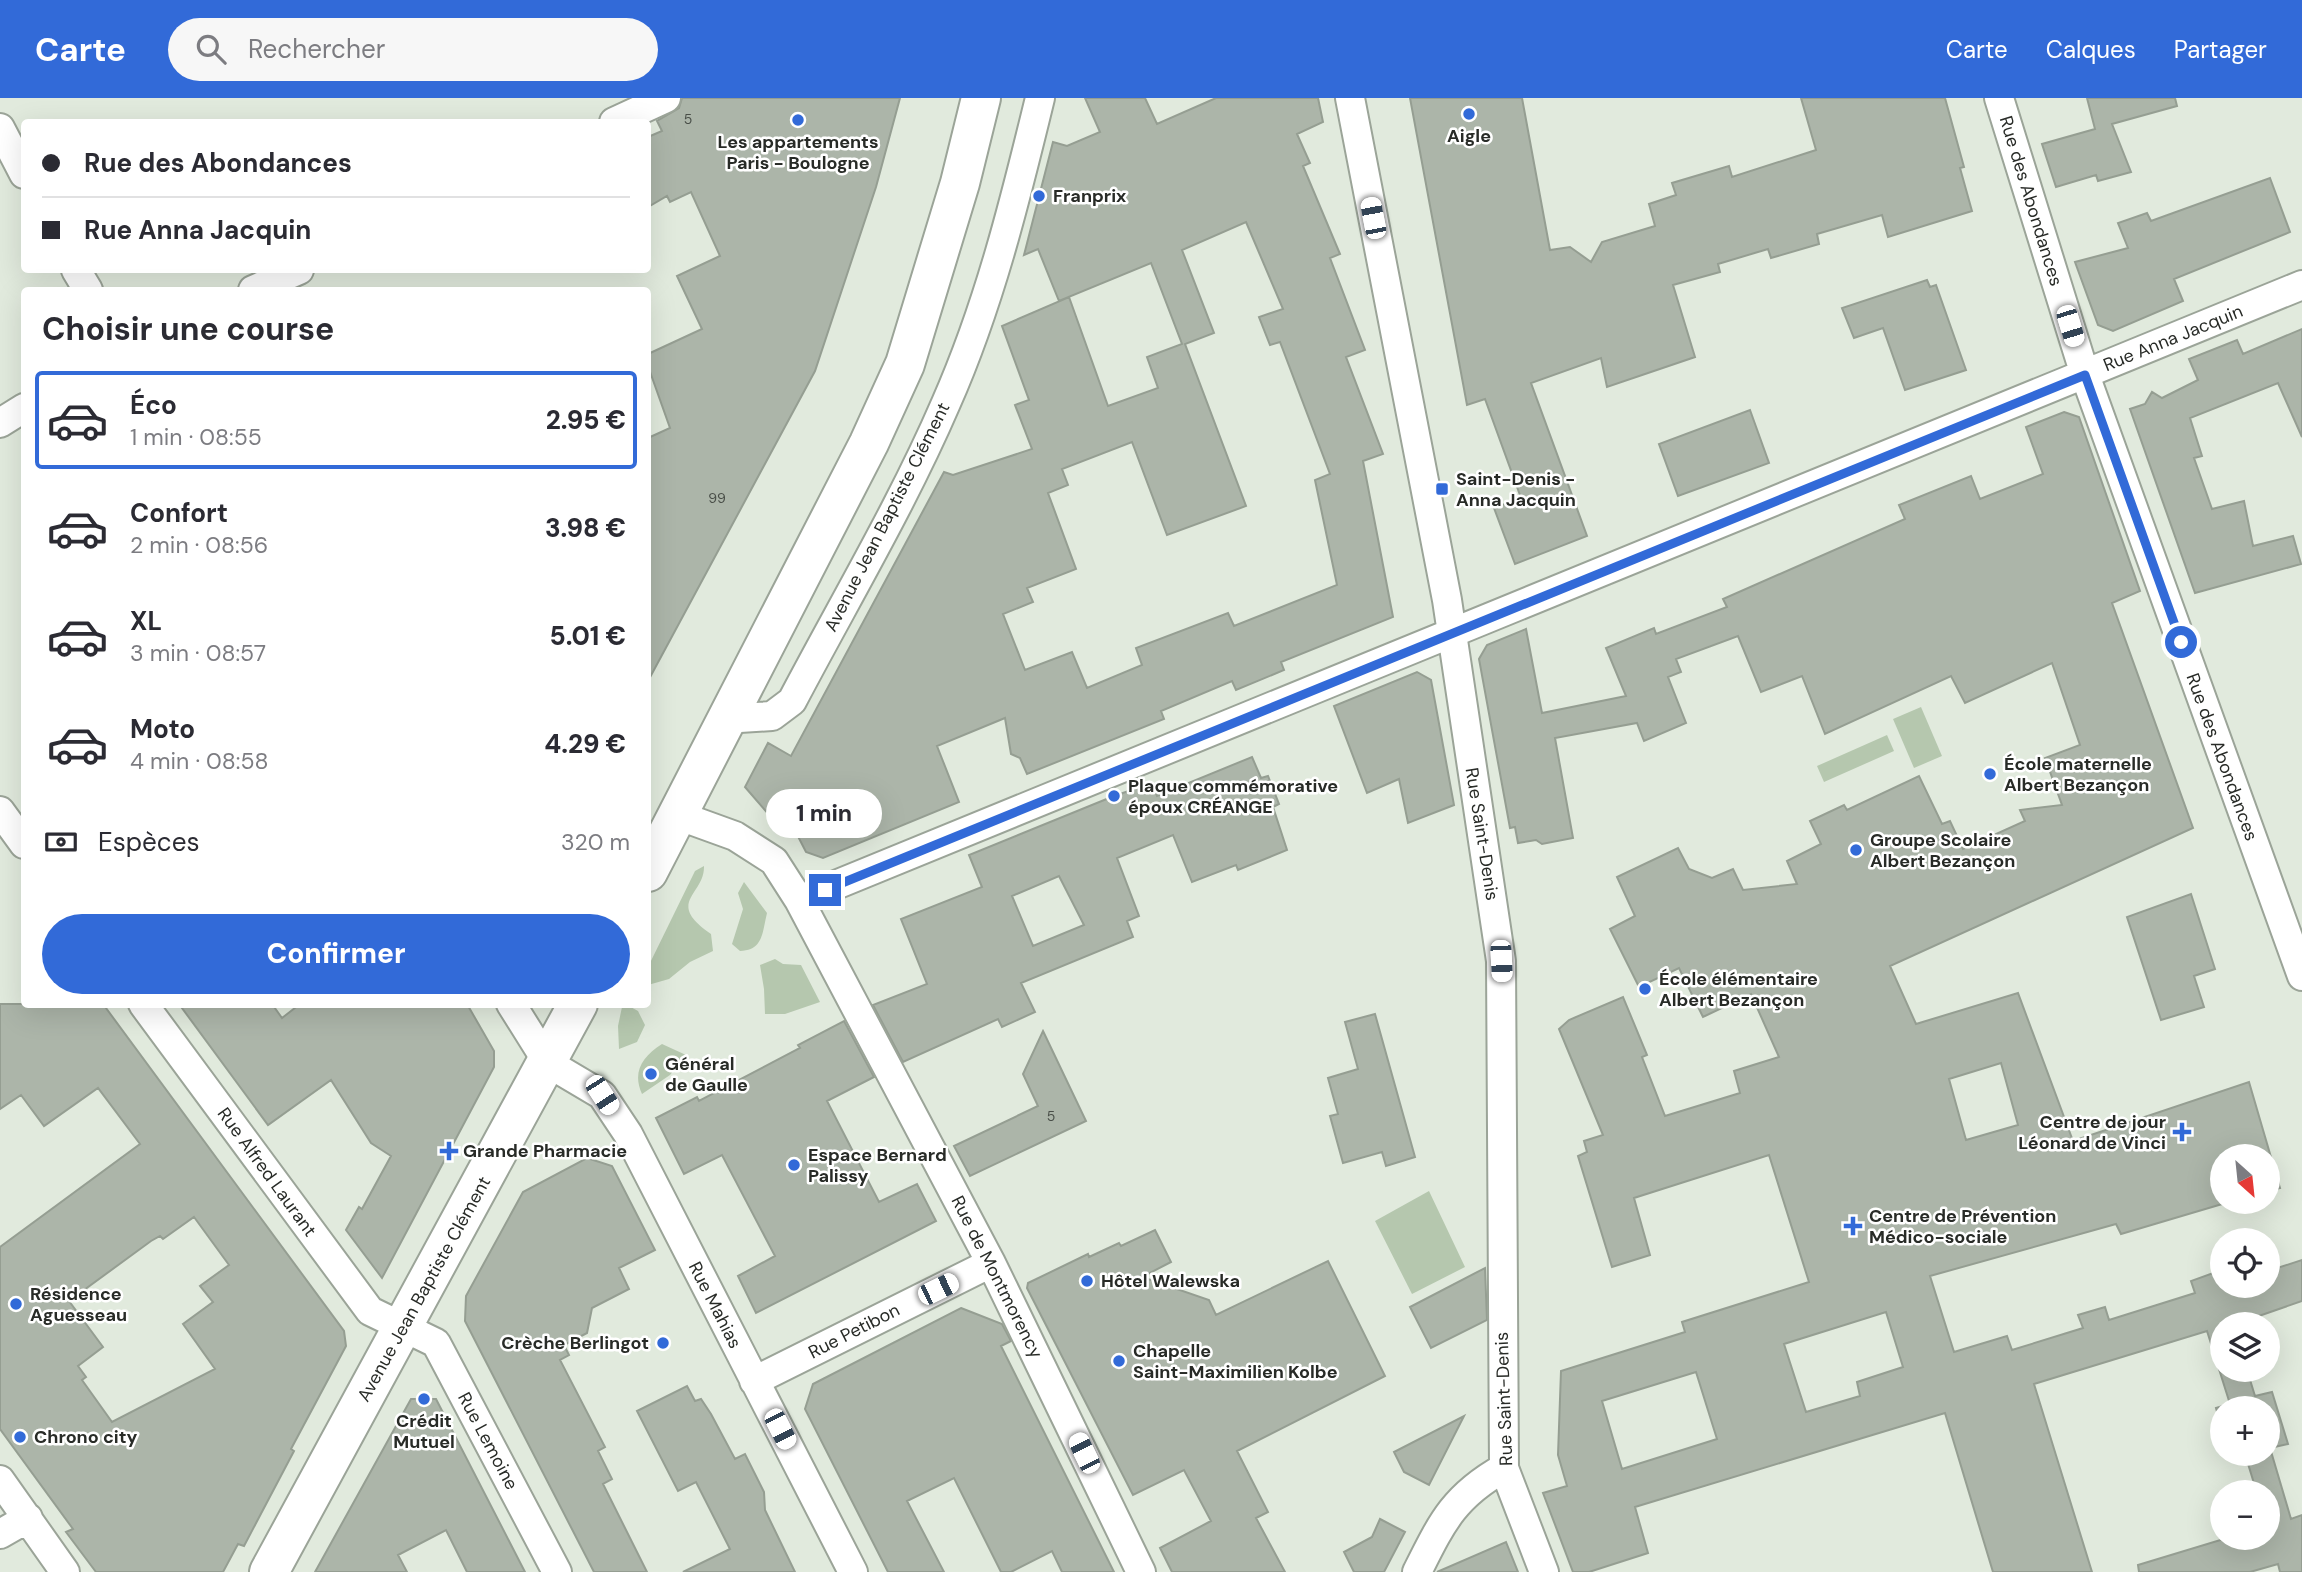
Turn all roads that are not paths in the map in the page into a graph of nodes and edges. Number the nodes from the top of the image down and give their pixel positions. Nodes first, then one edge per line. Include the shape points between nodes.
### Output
1 (666, 98) edge
2 (981, 98) edge
3 (1040, 98) edge
4 (1350, 98) edge
5 (1999, 98) edge
6 (620, 119) edge
7 (0, 128) edge
8 (21, 168) edge
9 (292, 273) edge
10 (2302, 285) edge
11 (260, 287) edge
12 (2085, 375) junction
13 (21, 410) edge
14 (0, 423) edge
15 (1452, 632) junction
16 (724, 719) junction
17 (0, 811) edge
18 (677, 815) junction
19 (21, 840) edge
20 (651, 866) edge
21 (799, 900) junction
22 (2302, 976) edge
23 (146, 1008) edge
24 (514, 1008) edge
25 (576, 1008) edge
26 (548, 1063) junction
27 (991, 1263) junction
28 (402, 1326) junction
29 (754, 1381) junction
30 (1504, 1468) junction
31 (0, 1480) edge
32 (28, 1518) junction
33 (0, 1534) edge
34 (65, 1572) edge
35 (269, 1572) edge
36 (557, 1572) edge
37 (853, 1572) edge
38 (1141, 1572) edge
39 (1417, 1572) edge
40 (1544, 1572) edge

1 - 6 street
2 - 16 main road via 905,364 869,443
3 - 16 street, Avenue Jean Baptiste Clément via 1006,236 948,401 918,464 792,701 772,716
4 - 15 street, Rue Saint-Denis
5 - 12 street, Rue des Abondances
7 - 8 street
9 - 11 street
10 - 12 street, Rue Anna Jacquin
12 - 15 street, Rue Anna Jacquin
12 - 22 street, Rue des Abondances
13 - 14 street
15 - 21 street, Rue Anna Jacquin
15 - 30 street, Rue Saint-Denis via 1501,961
16 - 18 main road
17 - 19 street
18 - 20 main road
18 - 21 street, Rue de Montmorency via 735,836 774,861
21 - 27 street, Rue de Montmorency
23 - 28 street, Rue Alfred Laurant via 370,1311
24 - 26 street
25 - 26 main road, Avenue Jean Baptiste Clément
26 - 28 main road, Avenue Jean Baptiste Clément
26 - 29 street, Rue Mahias via 602,1095 628,1134
27 - 29 street, Rue Petibon
27 - 38 street, Rue de Montmorency
28 - 35 main road, Avenue Jean Baptiste Clément
28 - 36 street, Rue Lemoine via 436,1343
29 - 37 street, Rue Mahias
30 - 39 street via 1474,1485 1450,1513
30 - 40 street, Rue Saint-Denis
31 - 32 street
32 - 33 street
32 - 34 street

